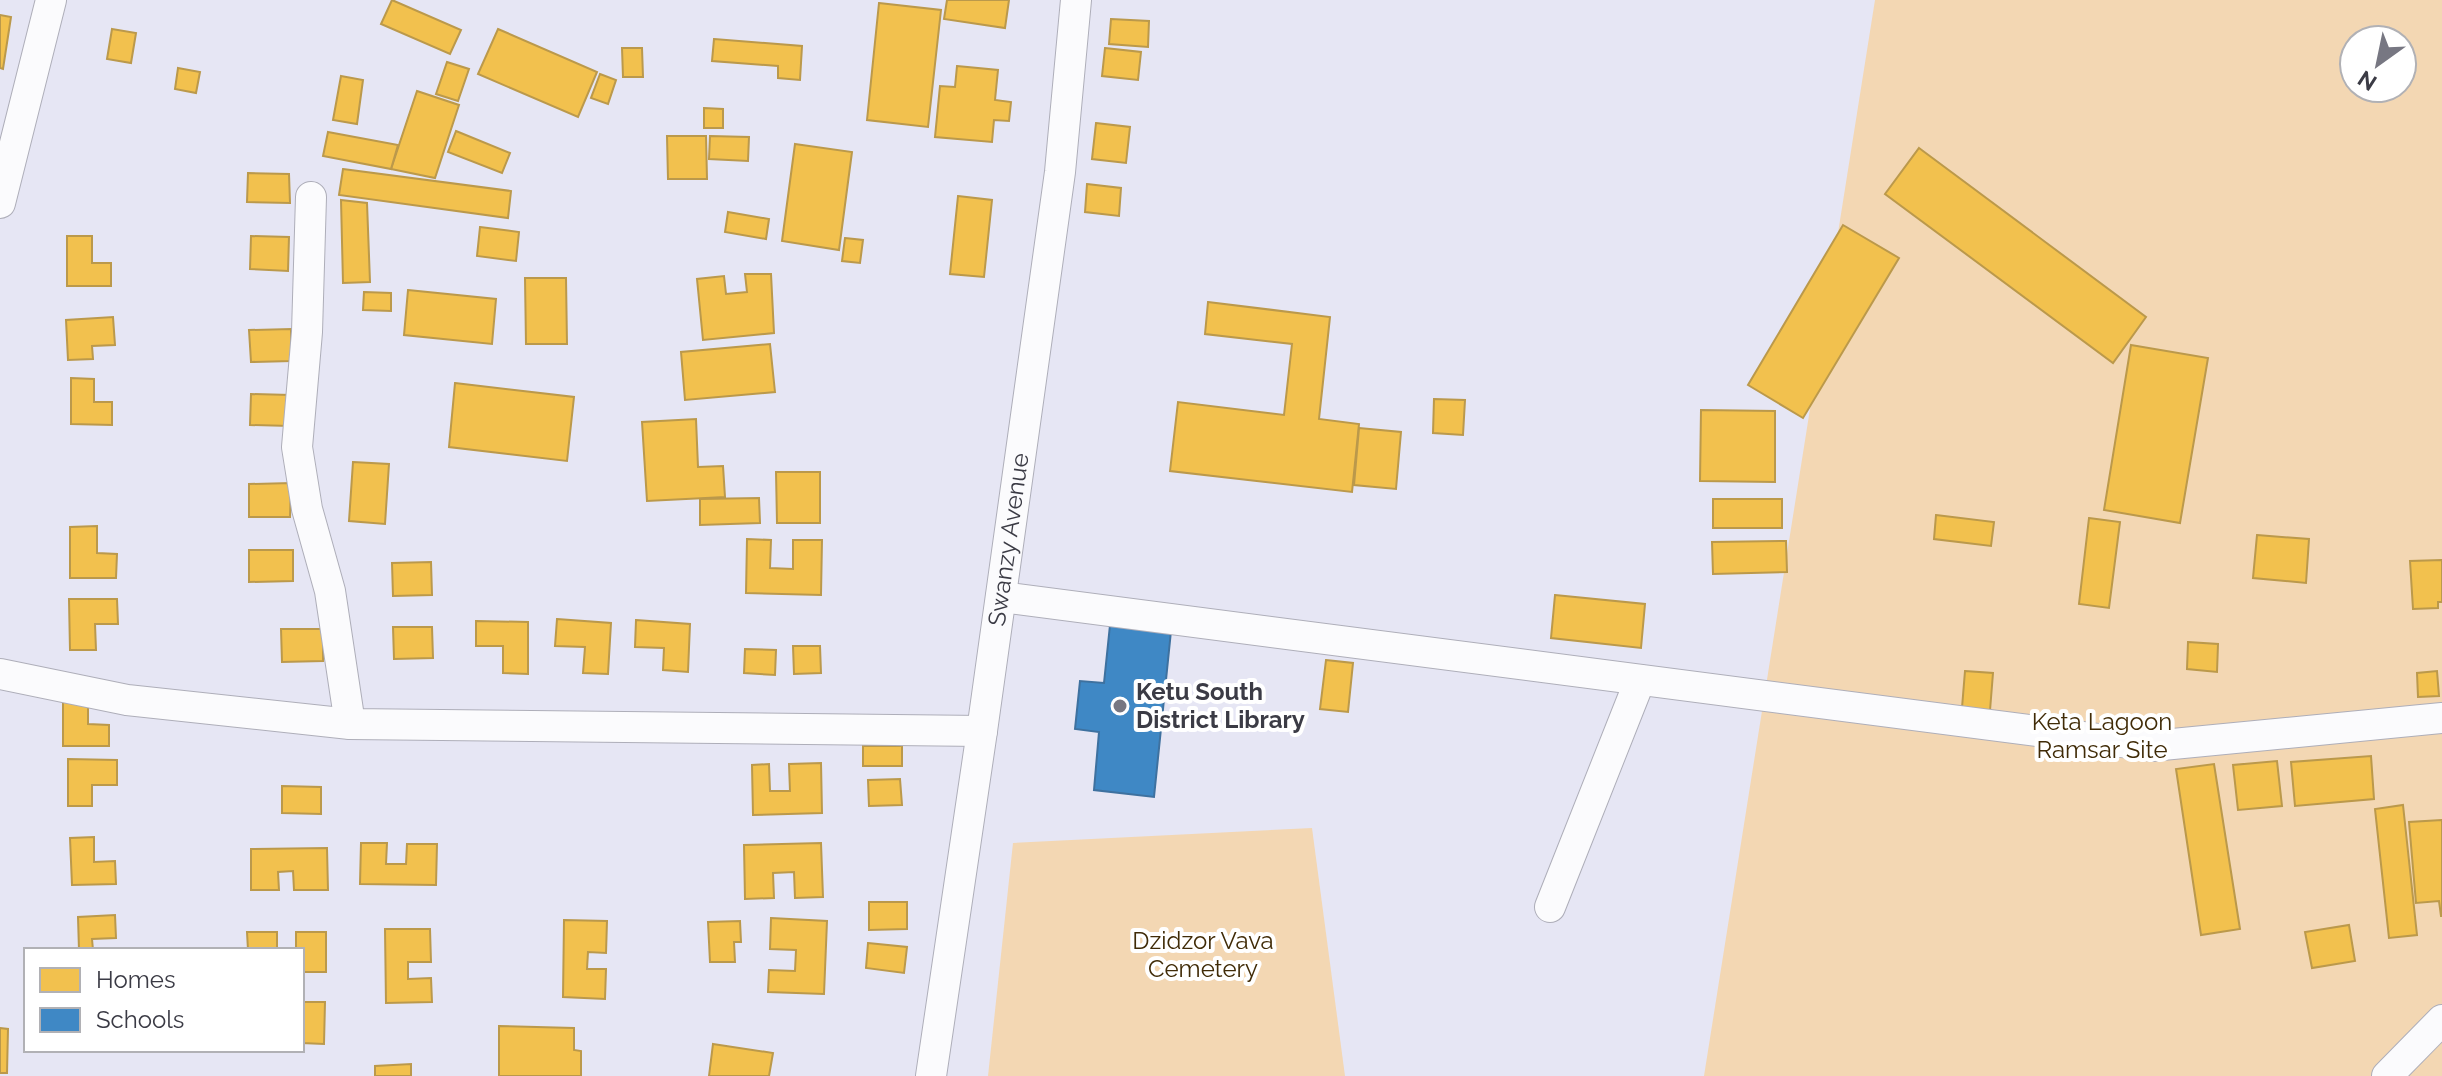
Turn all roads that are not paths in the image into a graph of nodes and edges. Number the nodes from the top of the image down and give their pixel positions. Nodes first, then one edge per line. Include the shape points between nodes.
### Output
1 (51, 0) edge
2 (1076, 0) edge
3 (311, 197) dead end
4 (0, 203) edge
5 (1001, 597) junction
6 (0, 674) edge
7 (1640, 680) junction
8 (2442, 718) edge
9 (350, 724) junction
10 (982, 731) junction
11 (1550, 907) dead end
12 (2442, 1020) edge
13 (931, 1076) edge
14 (2387, 1076) edge

1 - 4 street
2 - 5 street, Swanzy Avenue via 1060,172
3 - 9 street via 297,447 307,509 330,591
5 - 7 street
5 - 10 street, Swanzy Avenue
6 - 9 street via 127,700
7 - 8 street via 2152,746
7 - 11 street
9 - 10 street
10 - 13 street, Swanzy Avenue
12 - 14 street

